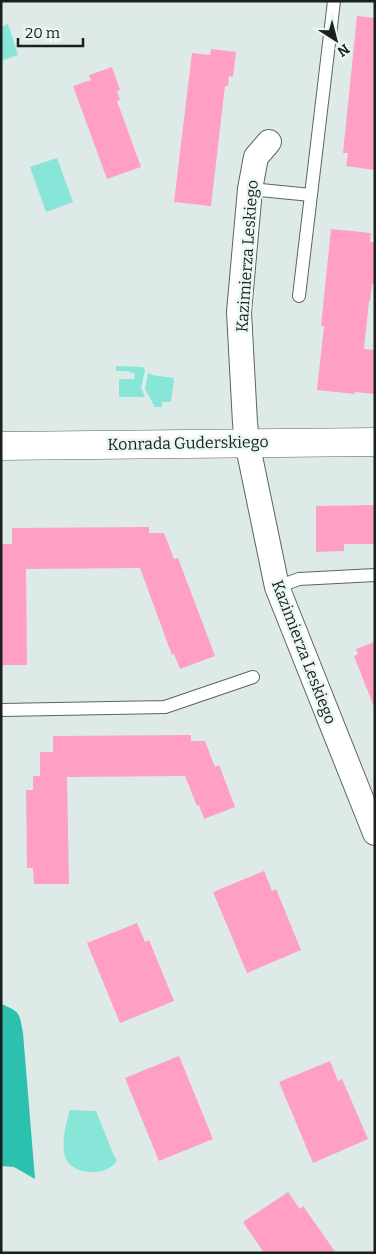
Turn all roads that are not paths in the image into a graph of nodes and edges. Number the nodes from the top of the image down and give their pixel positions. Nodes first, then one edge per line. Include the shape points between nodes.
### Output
1 (334, 1) edge
2 (269, 142) dead end
3 (250, 189) junction
4 (311, 195) junction
5 (299, 296) dead end
6 (247, 442) junction
7 (375, 442) edge
8 (1, 446) edge
9 (375, 576) edge
10 (277, 587) junction
11 (253, 677) dead end
12 (1, 710) edge
13 (369, 803) edge
14 (375, 833) edge

1 - 4 lane
2 - 3 street, Kazimierza Leskiego via 256,157
3 - 4 lane
3 - 6 street, Kazimierza Leskiego via 239,312
4 - 5 lane
6 - 7 street, Konrada Guderskiego
6 - 8 street, Konrada Guderskiego
6 - 10 street, Kazimierza Leskiego
9 - 10 lane via 299,578
10 - 13 street, Kazimierza Leskiego
11 - 12 lane via 165,708
13 - 14 street, Kazimierza Leskiego

